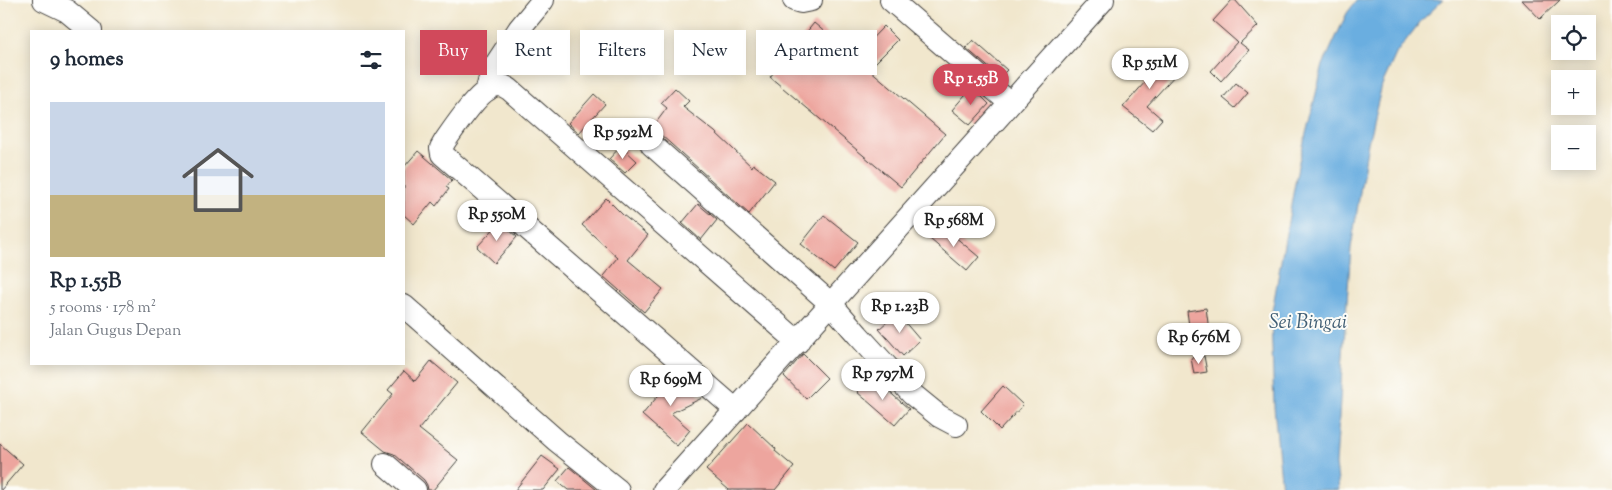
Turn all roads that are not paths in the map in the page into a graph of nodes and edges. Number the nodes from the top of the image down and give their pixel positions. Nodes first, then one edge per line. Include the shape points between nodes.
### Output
1 (44, 0) edge
2 (543, 0) edge
3 (794, 0) edge
4 (811, 0) edge
5 (891, 0) edge
6 (1102, 0) edge
7 (90, 30) edge
8 (487, 90) junction
9 (1010, 104) junction
10 (652, 145) dead end
11 (831, 304) junction
12 (405, 307) edge
13 (798, 342) junction
14 (736, 410) junction
15 (956, 425) dead end
16 (385, 464) dead end
17 (415, 490) edge
18 (618, 490) edge
19 (664, 490) edge

1 - 7 street via 68,11
2 - 8 street via 492,70
3 - 4 street
5 - 9 street
6 - 9 street
8 - 13 street via 497,85 509,89
8 - 14 street via 445,141 442,154
9 - 11 street
10 - 11 street
11 - 13 street
11 - 15 street via 912,394
12 - 18 street via 557,441
13 - 14 street
14 - 19 street
16 - 17 street

